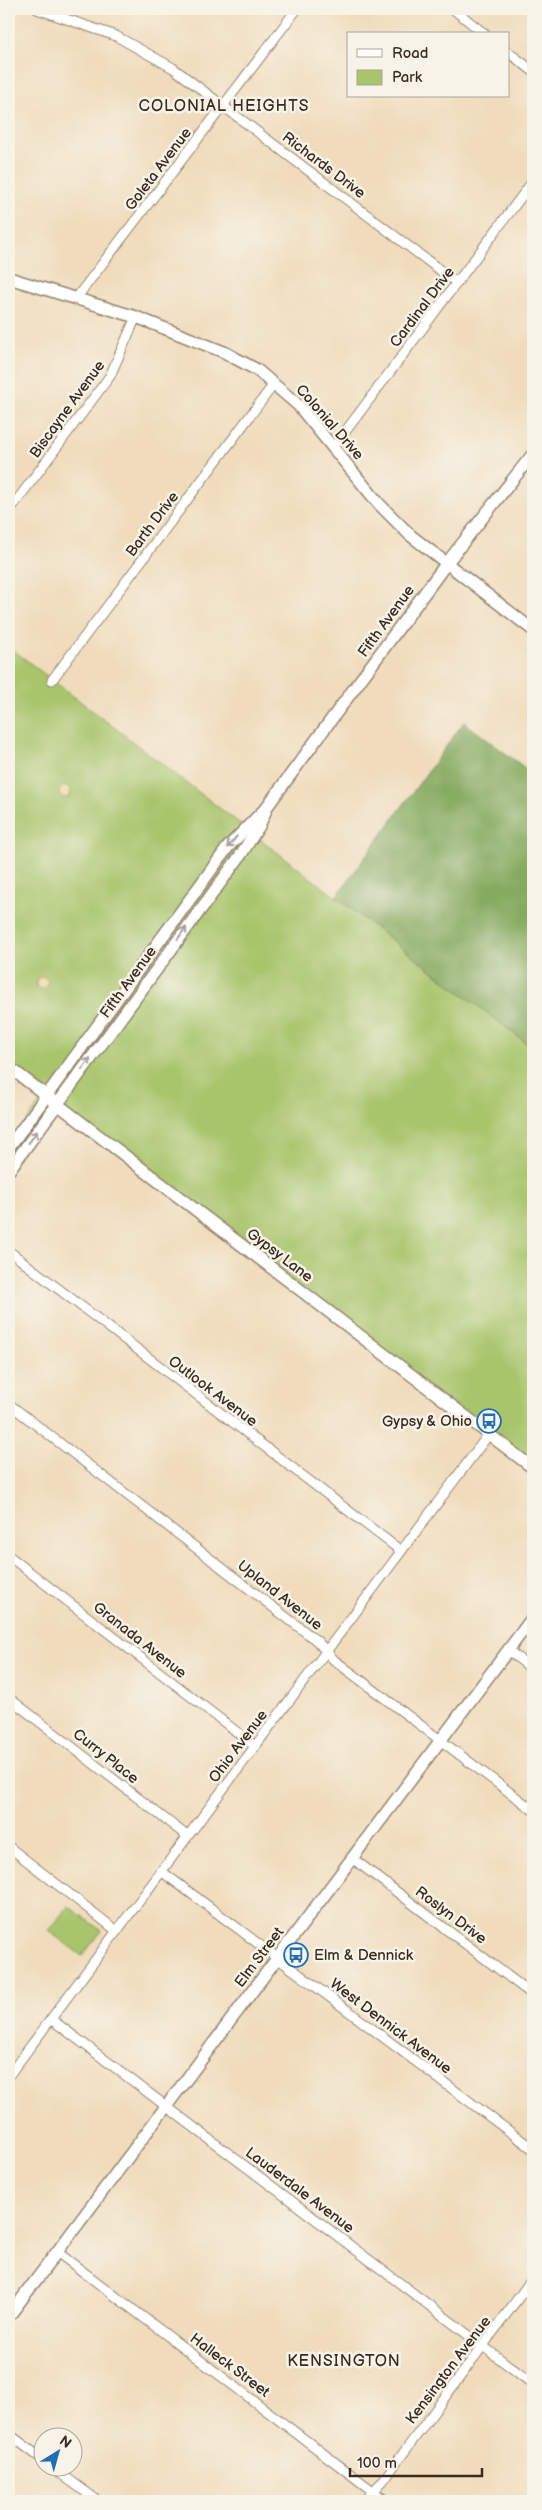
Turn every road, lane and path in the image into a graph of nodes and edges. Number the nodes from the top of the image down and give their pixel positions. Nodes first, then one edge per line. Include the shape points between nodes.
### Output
1 (38, 9) edge
2 (297, 9) edge
3 (453, 9) edge
4 (482, 32) edge
5 (510, 54) edge
6 (533, 71) edge
7 (223, 105) junction
8 (533, 181) edge
9 (9, 278) edge
10 (457, 283) junction
11 (78, 297) junction
12 (136, 317) junction
13 (274, 384) junction
14 (333, 448) junction
15 (533, 454) edge
16 (9, 511) edge
17 (446, 564) junction
18 (533, 630) edge
19 (52, 680) dead end
20 (266, 808) junction
21 (9, 1067) edge
22 (46, 1095) junction
23 (57, 1104) junction
24 (9, 1147) edge
25 (9, 1170) edge
26 (9, 1252) edge
27 (9, 1404) edge
28 (489, 1434) junction
29 (533, 1468) edge
30 (401, 1551) junction
31 (9, 1556) edge
32 (533, 1616) edge
33 (508, 1650) junction
34 (327, 1651) junction
35 (533, 1670) edge
36 (9, 1698) edge
37 (440, 1740) junction
38 (255, 1746) junction
39 (533, 1810) edge
40 (187, 1836) junction
41 (9, 1847) edge
42 (352, 1858) junction
43 (161, 1871) junction
44 (117, 1931) junction
45 (277, 1958) junction
46 (533, 1994) edge
47 (51, 2019) junction
48 (9, 2075) edge
49 (166, 2106) junction
50 (533, 2150) edge
51 (57, 2252) junction
52 (533, 2278) edge
53 (9, 2316) edge
54 (483, 2346) junction
55 (533, 2384) edge
56 (9, 2434) edge
57 (32, 2451) edge
58 (67, 2478) edge
59 (373, 2491) junction
60 (98, 2501) edge
61 (364, 2501) edge
62 (386, 2501) edge

1 - 7 street, Richards Drive via 124,40 173,68
2 - 7 street, Goleta Avenue
3 - 4 street
5 - 6 street
7 - 10 street, Richards Drive
7 - 11 street, Goleta Avenue
8 - 10 street, Cardinal Drive
9 - 11 street, Colonial Drive
10 - 14 street, Cardinal Drive
11 - 12 street, Colonial Drive
12 - 13 street, Colonial Drive via 224,352 257,370
12 - 16 street, Biscayne Avenue via 110,376
13 - 14 street, Colonial Drive via 298,405
13 - 19 street, Barth Drive
14 - 17 street, Colonial Drive via 410,535
15 - 17 street, Fifth Avenue
17 - 18 street, Colonial Drive
17 - 20 street, Fifth Avenue
20 -> 22 street, Fifth Avenue via 228,847
23 -> 20 street, Fifth Avenue via 240,856
21 - 22 street, Gypsy Lane
22 - 23 street, Gypsy Lane
22 - 24 street, Fifth Avenue
25 -> 23 street, Fifth Avenue
23 - 28 street, Gypsy Lane
26 - 30 street, Outlook Avenue
27 - 34 street, Upland Avenue
28 - 29 street, Gypsy Lane
28 - 30 street, Ohio Avenue
30 - 34 street, Ohio Avenue
31 - 38 street, Granada Avenue
32 - 33 street, Elm Street
33 - 35 street
33 - 37 street, Elm Street
34 - 37 street, Upland Avenue via 334,1660
34 - 38 street, Ohio Avenue
36 - 40 street, Curry Place
37 - 39 street, Upland Avenue
37 - 42 street, Elm Street
38 - 40 street, Ohio Avenue
40 - 43 street, Ohio Avenue
41 - 44 street
42 - 45 street, Elm Street
42 - 46 street, Roslyn Drive
43 - 44 street, Ohio Avenue
43 - 45 street, West Dennick Avenue
44 - 47 street, Ohio Avenue
45 - 49 street, Elm Street
45 - 50 street, West Dennick Avenue
47 - 48 street, Ohio Avenue
47 - 49 street, Lauderdale Avenue
49 - 51 street, Elm Street
49 - 54 street, Lauderdale Avenue
51 - 53 street, Elm Street
51 - 59 street, Halleck Street
52 - 54 street, Kensington Avenue
54 - 55 street, Lauderdale Avenue
54 - 59 street, Kensington Avenue
56 - 57 street
58 - 60 street
59 - 61 street, Kensington Avenue
59 - 62 street, Halleck Street

